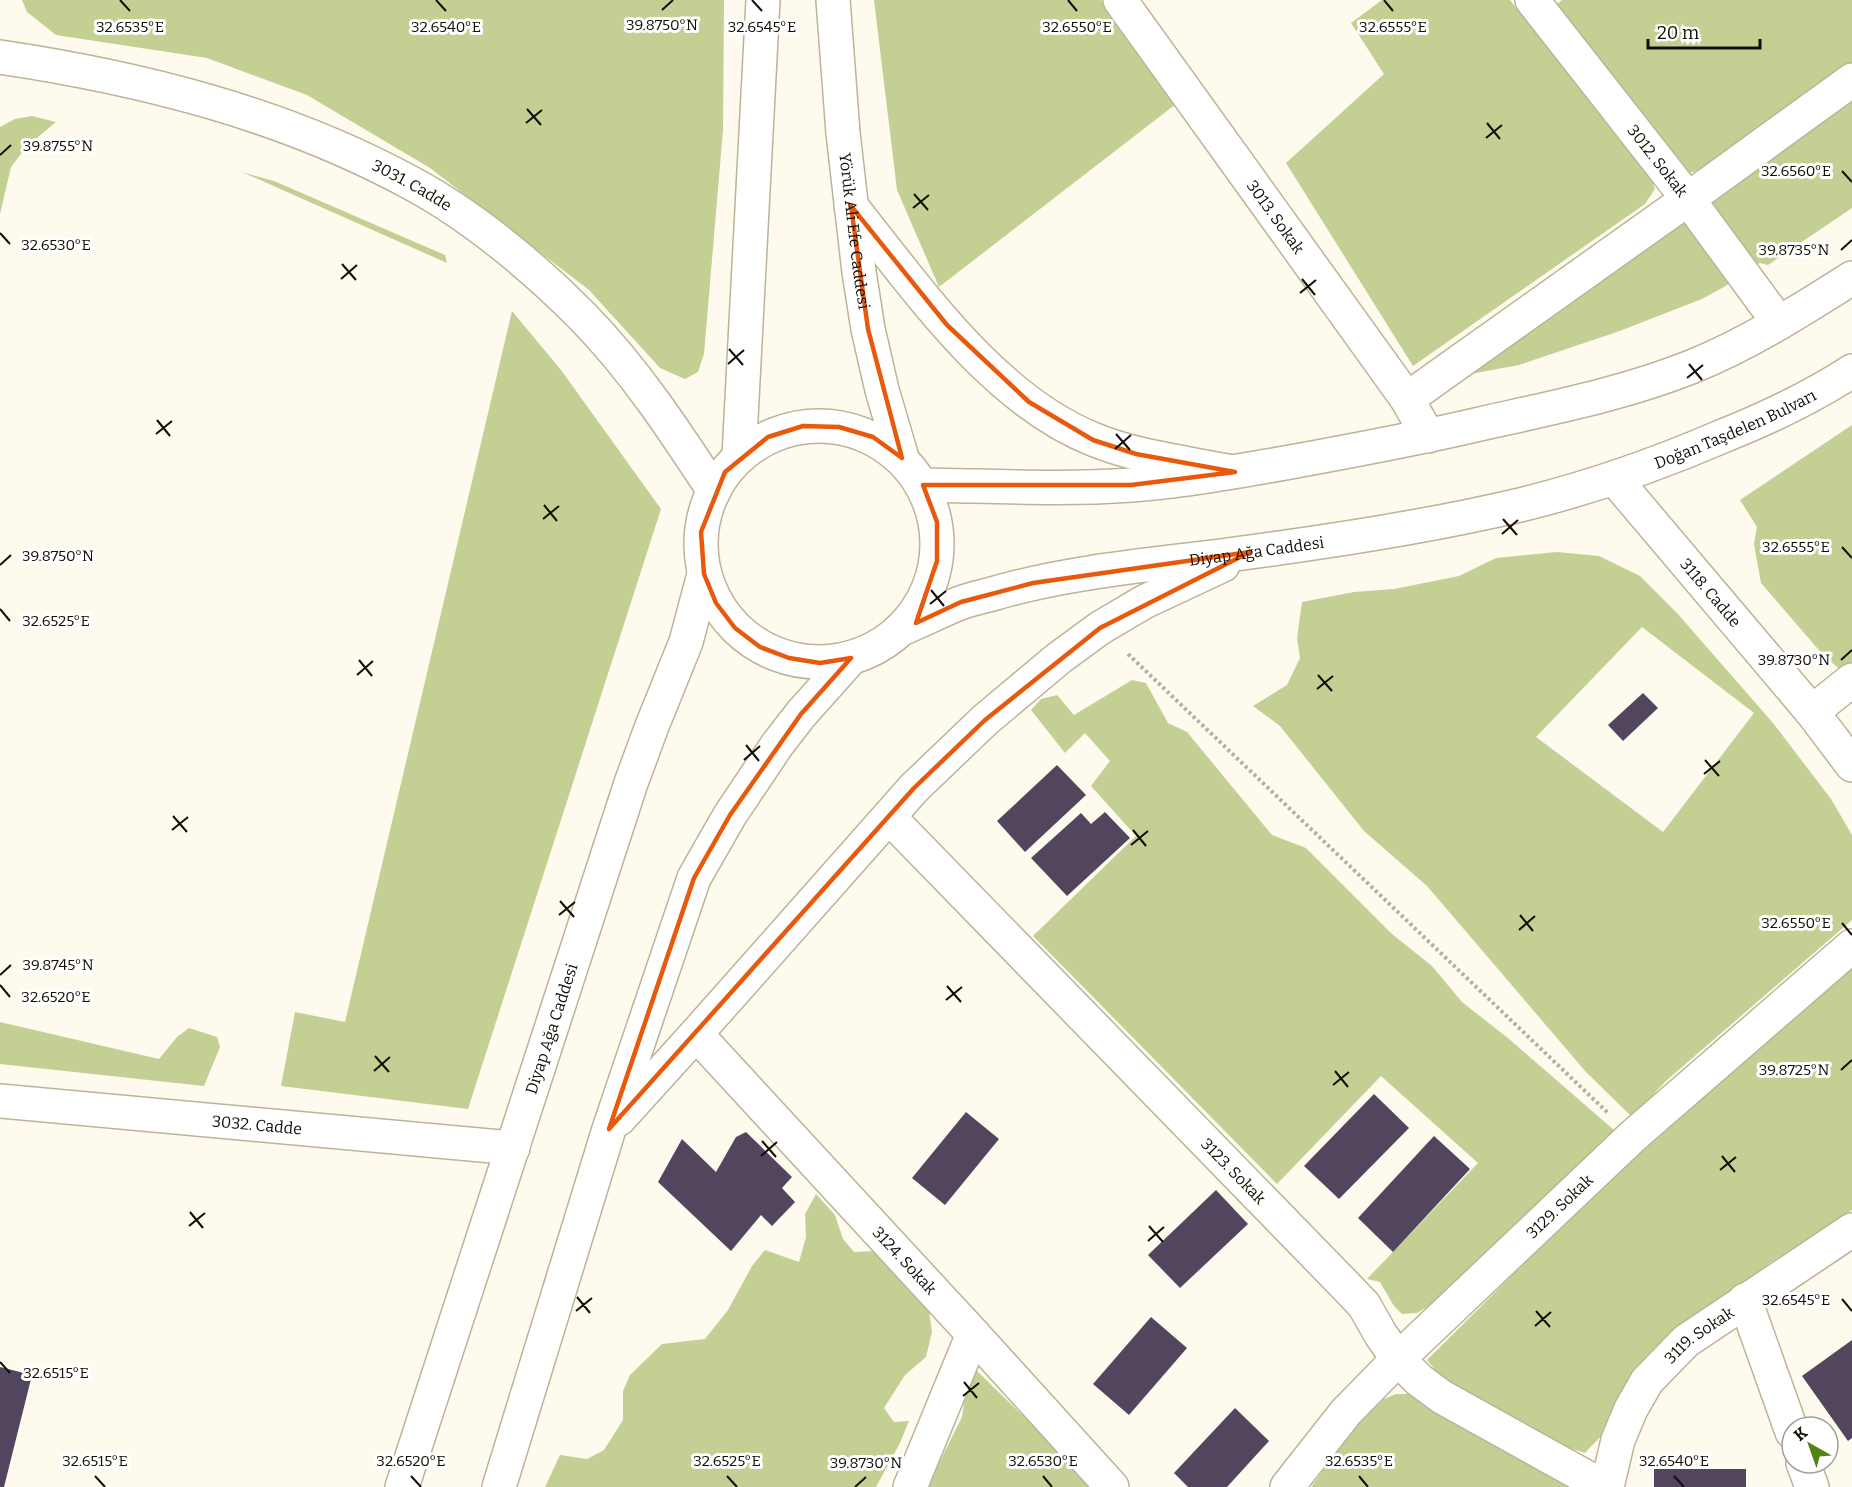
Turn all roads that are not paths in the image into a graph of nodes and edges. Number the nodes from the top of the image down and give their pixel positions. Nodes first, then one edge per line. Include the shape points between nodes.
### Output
1 (763, 0) edge
2 (832, 0) edge
3 (1120, 0) edge
4 (1532, 0) edge
5 (0, 57) edge
6 (1852, 80) edge
7 (1688, 199) junction
8 (851, 206) junction
9 (1852, 278) edge
10 (1779, 323) junction
11 (1852, 371) edge
12 (1407, 399) junction
13 (1428, 436) junction
14 (739, 456) junction
15 (902, 458) junction
16 (1235, 472) junction
17 (1614, 478) junction
18 (923, 485) junction
19 (714, 491) junction
20 (1250, 552) junction
21 (704, 574) junction
22 (901, 629) junction
23 (851, 658) junction
24 (1852, 680) edge
25 (1812, 712) junction
26 (1852, 765) edge
27 (889, 816) junction
28 (1852, 946) edge
29 (696, 1034) junction
30 (0, 1101) edge
31 (609, 1129) junction
32 (513, 1148) junction
33 (1852, 1230) edge
34 (1745, 1300) junction
35 (973, 1334) junction
36 (1398, 1359) junction
37 (1786, 1415) edge
38 (402, 1487) edge
39 (499, 1487) edge
40 (910, 1487) edge
41 (1112, 1487) edge
42 (1287, 1487) edge
43 (1605, 1487) edge

1 - 14 street
2 - 8 street, Yörük Ali Efe Caddesi
3 - 12 street, 3013. Sokak
4 - 7 street, 3012. Sokak
5 - 19 street, 3031. Cadde via 107,75 212,103 312,137 413,183 499,242 582,316 654,402
6 - 7 street
7 - 10 street, 3012. Sokak
7 - 12 street
8 - 15 street, Yörük Ali Efe Caddesi via 868,329
8 - 16 street via 975,356 1029,402 1093,440 1136,454
9 - 10 street
10 - 13 street via 1736,347 1650,382
11 - 17 street, Doğan Taşdelen Bulvarı via 1760,421
12 - 13 street, 3013. Sokak
13 - 16 street
14 - 15 street, Diyap Ağa Caddesi via 768,436 803,426 839,426 873,438
14 - 19 street, Diyap Ağa Caddesi
15 - 18 street, Diyap Ağa Caddesi
16 - 18 street via 1131,485
17 - 20 street, Diyap Ağa Caddesi via 1521,505 1427,525
17 - 25 street, 3118. Cadde
18 - 22 street, Diyap Ağa Caddesi via 937,522 937,561 924,598
19 - 21 street, Diyap Ağa Caddesi via 701,532
20 - 22 street, Diyap Ağa Caddesi via 1033,583 961,603
20 - 27 street via 1143,602 1100,628 985,720
21 - 23 street, Diyap Ağa Caddesi via 716,603 735,628 760,647 789,658 820,663
21 - 32 street, Diyap Ağa Caddesi via 686,642 631,783
22 - 23 street, Diyap Ağa Caddesi via 878,647
23 - 31 street, Diyap Ağa Caddesi via 777,745 694,878
24 - 25 street
25 - 26 street, 3118. Cadde
27 - 29 street
27 - 36 street, 3123. Sokak via 1364,1305
28 - 36 street, 3129. Sokak via 1633,1136
29 - 31 street
29 - 35 street, 3124. Sokak
30 - 32 street, 3032. Cadde
31 - 39 street, Diyap Ağa Caddesi
32 - 38 street, Diyap Ağa Caddesi
33 - 34 street, 3119. Sokak
34 - 37 street
34 - 43 street, 3119. Sokak via 1686,1341 1647,1381 1618,1440
35 - 40 street
35 - 41 street, 3124. Sokak
36 - 42 street, 3129. Sokak via 1346,1412
36 - 43 street, 3123. Sokak via 1442,1397

